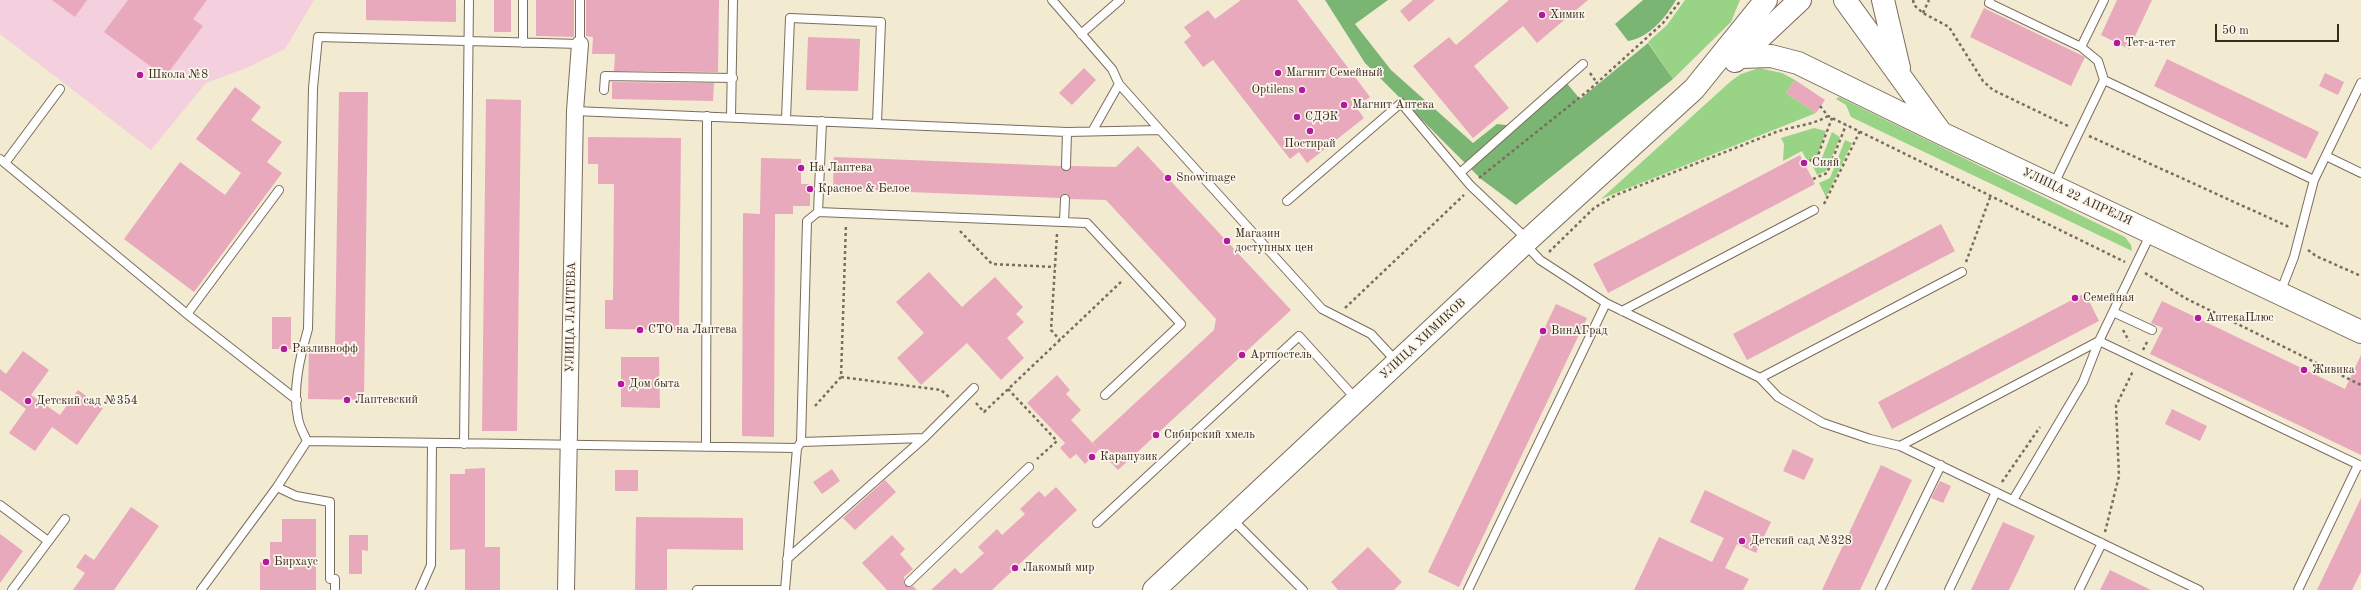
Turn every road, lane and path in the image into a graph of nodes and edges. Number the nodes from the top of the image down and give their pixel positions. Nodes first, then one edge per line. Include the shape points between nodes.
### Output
1 (469, 0) edge
2 (523, 0) edge
3 (580, 0) edge
4 (733, 0) edge
5 (1052, 0) edge
6 (1120, 0) edge
7 (1681, 0) edge
8 (1758, 0) edge
9 (1766, 0) edge
10 (1800, 0) edge
11 (1844, 0) edge
12 (1882, 0) edge
13 (1913, 0) edge
14 (1929, 0) edge
15 (1990, 0) edge
16 (2104, 0) edge
17 (1923, 13) junction
18 (1747, 23) junction
19 (1081, 34) junction
20 (468, 42) junction
21 (523, 43) junction
22 (580, 44) junction
23 (2081, 47) junction
24 (1740, 58) junction
25 (1583, 64) dead end
26 (733, 78) junction
27 (1902, 79) junction
28 (2104, 80) junction
29 (2361, 83) edge
30 (1119, 84) junction
31 (60, 89) dead end
32 (1694, 89) junction
33 (604, 90) dead end
34 (1820, 106) dead end
35 (575, 111) junction
36 (706, 116) junction
37 (731, 116) junction
38 (1828, 116) junction
39 (1832, 118) junction
40 (786, 119) junction
41 (822, 121) junction
42 (877, 123) junction
43 (1846, 125) junction
44 (1093, 130) junction
45 (1160, 130) junction
46 (1860, 131) junction
47 (1067, 132) junction
48 (2079, 132) junction
49 (1941, 134) junction
50 (2326, 156) junction
51 (3, 161) edge
52 (1804, 163) dead end
53 (1066, 166) dead end
54 (2361, 172) edge
55 (1460, 173) junction
56 (1813, 179) dead end
57 (2314, 180) junction
58 (1470, 185) junction
59 (2053, 186) junction
60 (279, 190) dead end
61 (1991, 195) junction
62 (1065, 199) dead end
63 (1287, 202) dead end
64 (1814, 210) joint
65 (818, 212) junction
66 (847, 213) junction
67 (947, 217) junction
68 (1061, 222) junction
69 (2152, 232) junction
70 (2297, 241) junction
71 (1526, 242) junction
72 (1540, 260) junction
73 (1055, 267) junction
74 (2135, 267) junction
75 (1132, 271) junction
76 (1962, 272) joint
77 (2361, 276) edge
78 (2280, 294) junction
79 (1606, 303) junction
80 (1622, 311) junction
81 (2113, 312) junction
82 (187, 314) junction
83 (1338, 315) junction
84 (2152, 330) joint
85 (2361, 332) edge
86 (1060, 340) junction
87 (2099, 341) junction
88 (2138, 359) junction
89 (1398, 363) junction
90 (842, 377) junction
91 (1760, 378) junction
92 (2361, 385) edge
93 (974, 388) dead end
94 (1008, 389) junction
95 (968, 394) junction
96 (1105, 395) dead end
97 (297, 400) junction
98 (1358, 400) junction
99 (957, 405) junction
100 (802, 420) junction
101 (924, 438) junction
102 (307, 441) junction
103 (432, 443) junction
104 (464, 444) junction
105 (569, 445) junction
106 (799, 445) junction
107 (1900, 446) junction
108 (706, 447) junction
109 (1941, 465) junction
110 (2360, 466) edge
111 (1029, 467) joint
112 (277, 487) junction
113 (1996, 492) junction
114 (2013, 500) junction
115 (0, 505) edge
116 (65, 519) dead end
117 (1232, 519) junction
118 (1097, 522) dead end
119 (48, 540) junction
120 (2102, 543) junction
121 (787, 559) junction
122 (909, 582) dead end
123 (12, 590) edge
124 (201, 590) edge
125 (335, 590) edge
126 (420, 590) edge
127 (566, 590) edge
128 (697, 590) edge
129 (785, 590) edge
130 (1154, 590) edge
131 (1303, 590) edge
132 (1468, 590) edge
133 (1880, 590) edge
134 (1948, 590) edge
135 (2079, 590) edge
136 (2199, 590) edge
137 (2298, 590) edge

1 - 20 lane
2 - 21 lane
3 - 22 lane
4 - 26 lane
5 - 19 lane
6 - 19 lane
7 - 58 path via 1663,23 1589,90
8 - 18 main road
9 - 18 main road, УЛИЦА ХИМИКОВ
10 - 24 main road, УЛИЦА ХИМИКОВ
11 - 27 main road, УЛИЦА 22 АПРЕЛЯ
12 - 27 main road
13 - 17 path via 1914,5
14 - 17 path
15 - 23 lane via 1989,3
16 - 23 lane
17 - 48 path via 1949,27 1983,80 1993,90
18 - 32 main road, УЛИЦА ХИМИКОВ
19 - 30 lane via 1112,69
20 - 21 lane
20 - 97 lane via 318,37 313,88 308,329 299,358
20 - 104 lane
21 - 22 lane
22 - 35 street, УЛИЦА ЛАПТЕВА
23 - 28 lane via 2098,61
24 - 32 main road, УЛИЦА ХИМИКОВ
24 - 49 main road via 1771,56 1798,63
25 - 55 lane
26 - 33 lane via 605,76
26 - 37 lane
27 - 49 main road, УЛИЦА 22 АПРЕЛЯ
28 - 48 lane
28 - 57 lane
29 - 50 lane
30 - 44 lane
30 - 45 lane
31 - 51 lane
32 - 71 main road, УЛИЦА ХИМИКОВ
34 - 38 path
35 - 36 lane
35 - 105 street, УЛИЦА ЛАПТЕВА
36 - 37 lane
36 - 108 lane
37 - 40 lane
38 - 39 path
38 - 72 path via 1817,123 1800,124 1776,132 1616,195 1594,208
39 - 43 path
39 - 52 path via 1817,158
40 - 41 lane
40 - 42 lane via 790,18 881,22
41 - 42 lane
41 - 65 lane
42 - 47 lane
43 - 46 path
43 - 56 path via 1827,173
44 - 45 lane
44 - 47 lane
45 - 83 lane via 1322,309
46 - 61 path
46 - 64 path via 1829,196 1823,205
47 - 53 lane
48 - 59 lane
48 - 70 path via 2287,226
49 - 59 main road, УЛИЦА 22 АПРЕЛЯ
50 - 54 lane
50 - 57 lane
51 - 82 lane
55 - 58 lane
55 - 63 lane via 1401,103
57 - 70 lane
58 - 71 lane
58 - 83 path via 1462,200
59 - 69 main road, УЛИЦА 22 АПРЕЛЯ
60 - 82 lane
61 - 74 path
61 - 76 path
62 - 68 lane
64 - 80 lane
65 - 66 lane
65 - 100 lane via 807,221
66 - 67 lane
66 - 90 path
67 - 68 lane
67 - 73 path via 992,264
68 - 73 path
68 - 75 lane via 1087,223
69 - 74 lane
69 - 78 main road, УЛИЦА 22 АПРЕЛЯ
70 - 77 path via 2316,256
70 - 78 lane via 2294,257
71 - 72 lane
71 - 89 main road, УЛИЦА ХИМИКОВ
72 - 79 lane
73 - 86 path via 1050,330
74 - 81 lane
74 - 92 path via 2184,298
75 - 86 path
75 - 96 lane via 1181,324
76 - 91 lane
78 - 85 main road, УЛИЦА 22 АПРЕЛЯ
79 - 80 lane
79 - 132 lane
80 - 91 lane
81 - 84 lane
81 - 87 lane
81 - 88 path
82 - 97 lane
83 - 89 lane via 1371,334
84 - 88 path
86 - 94 path
87 - 88 lane
87 - 107 lane
87 - 114 lane via 2083,382
88 - 110 lane
88 - 120 path via 2116,406 2119,476
89 - 98 main road, УЛИЦА ХИМИКОВ
90 - 99 path via 941,390
90 - 100 path
91 - 107 lane via 1778,397 1823,423
93 - 95 lane
94 - 95 path via 984,412
94 - 111 path via 1057,441
95 - 99 lane
97 - 102 lane via 298,419
98 - 117 main road, УЛИЦА ХИМИКОВ
98 - 118 lane via 1298,336
99 - 101 lane
100 - 106 lane
101 - 106 lane
101 - 121 lane
102 - 103 lane
102 - 112 lane
103 - 104 lane
103 - 126 lane via 431,565
104 - 105 lane
105 - 108 lane
105 - 127 street, УЛИЦА ЛАПТЕВА
106 - 108 lane
106 - 121 lane
107 - 109 lane
109 - 113 lane
109 - 133 lane
110 - 137 lane
111 - 122 lane
112 - 124 lane
112 - 125 lane via 296,496 330,502 330,579 335,579
113 - 114 lane
113 - 134 lane
114 - 120 lane
115 - 119 lane
116 - 119 lane
117 - 130 main road, УЛИЦА ХИМИКОВ
117 - 131 lane
119 - 123 lane
120 - 135 lane
120 - 136 lane
121 - 129 lane
128 - 129 lane

